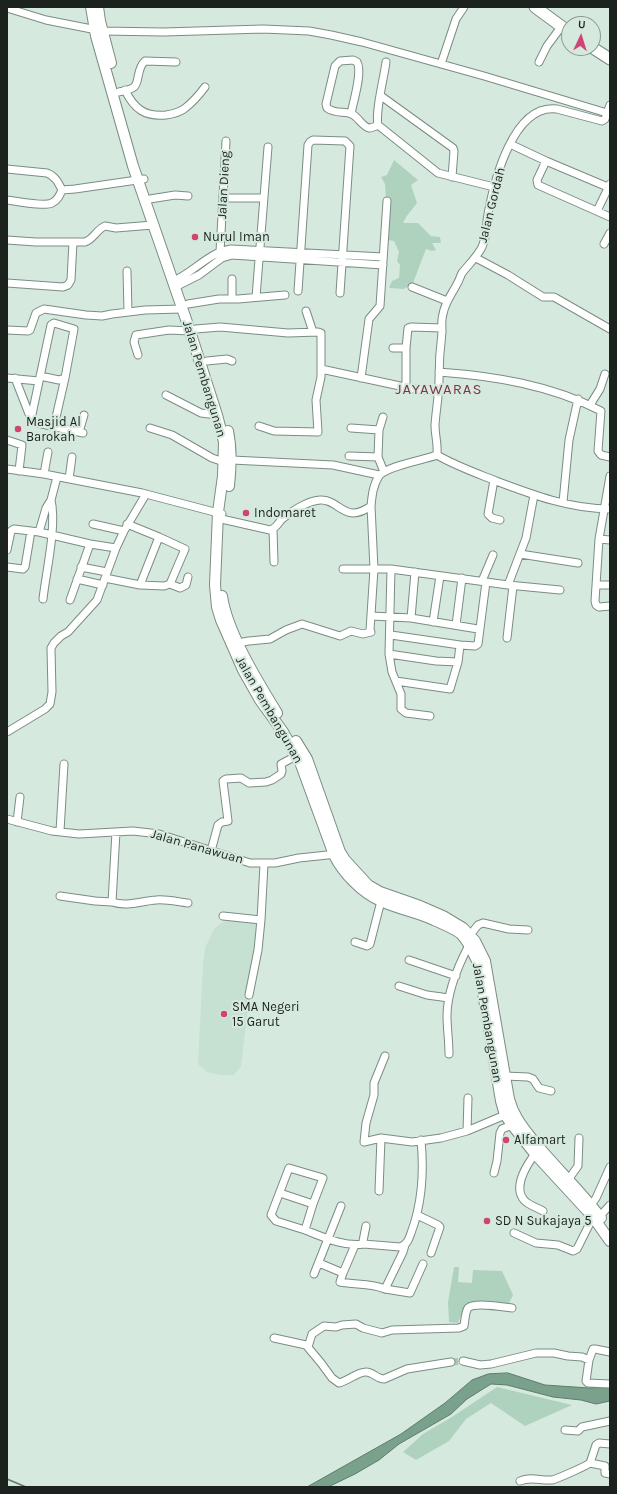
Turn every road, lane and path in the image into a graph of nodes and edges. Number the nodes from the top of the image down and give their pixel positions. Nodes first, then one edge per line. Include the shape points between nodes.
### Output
1 (91, 7) edge
2 (98, 7) edge
3 (464, 7) edge
4 (535, 7) edge
5 (7, 8) edge
6 (561, 27) edge
7 (98, 31) junction
8 (171, 32) junction
9 (228, 32) dead end
10 (561, 34) edge
11 (601, 54) edge
12 (610, 59) edge
13 (176, 62) dead end
14 (386, 62) dead end
15 (539, 62) dead end
16 (441, 64) junction
17 (205, 87) dead end
18 (122, 91) junction
19 (380, 96) junction
20 (609, 109) edge
21 (351, 114) junction
22 (607, 122) edge
23 (378, 125) junction
24 (226, 141) dead end
25 (510, 144) junction
26 (268, 147) dead end
27 (546, 161) junction
28 (7, 169) edge
29 (452, 177) junction
30 (141, 180) junction
31 (609, 186) edge
32 (494, 188) junction
33 (62, 190) junction
34 (188, 196) dead end
35 (223, 198) junction
36 (264, 198) junction
37 (150, 199) junction
38 (7, 200) edge
39 (387, 201) dead end
40 (597, 211) junction
41 (610, 217) edge
42 (153, 225) junction
43 (610, 233) edge
44 (7, 240) edge
45 (73, 242) junction
46 (604, 244) dead end
47 (220, 252) junction
48 (259, 254) junction
49 (300, 256) junction
50 (476, 258) junction
51 (343, 259) junction
52 (383, 261) junction
53 (127, 271) dead end
54 (197, 272) junction
55 (232, 279) dead end
56 (7, 283) edge
57 (177, 283) junction
58 (412, 287) dead end
59 (298, 292) dead end
60 (340, 293) dead end
61 (285, 295) dead end
62 (256, 297) junction
63 (232, 298) junction
64 (447, 301) junction
65 (185, 306) junction
66 (60, 311) junction
67 (306, 311) dead end
68 (128, 312) junction
69 (56, 324) junction
70 (442, 328) junction
71 (610, 329) edge
72 (7, 330) edge
73 (193, 330) junction
74 (313, 332) junction
75 (393, 348) dead end
76 (406, 348) junction
77 (138, 355) dead end
78 (207, 361) junction
79 (232, 361) dead end
80 (321, 369) junction
81 (439, 372) junction
82 (605, 374) dead end
83 (7, 378) edge
84 (15, 378) junction
85 (65, 378) junction
86 (361, 378) junction
87 (39, 379) junction
88 (406, 387) junction
89 (439, 391) junction
90 (166, 395) dead end
91 (578, 399) junction
92 (590, 406) junction
93 (84, 415) dead end
94 (218, 415) junction
95 (383, 417) dead end
96 (31, 419) junction
97 (54, 426) junction
98 (259, 426) dead end
99 (150, 428) dead end
100 (351, 428) dead end
101 (379, 430) junction
102 (7, 440) edge
103 (48, 452) dead end
104 (437, 455) junction
105 (349, 456) dead end
106 (72, 457) dead end
107 (378, 457) junction
108 (610, 457) edge
109 (228, 461) junction
110 (7, 469) edge
111 (19, 471) junction
112 (44, 474) junction
113 (382, 474) junction
114 (610, 476) edge
115 (56, 477) junction
116 (69, 479) junction
117 (494, 480) junction
118 (146, 494) junction
119 (534, 495) junction
120 (51, 500) junction
121 (563, 502) junction
122 (371, 506) junction
123 (607, 509) edge
124 (221, 516) junction
125 (500, 520) dead end
126 (93, 524) dead end
127 (125, 528) junction
128 (273, 529) junction
129 (31, 531) junction
130 (39, 532) junction
131 (52, 535) junction
132 (159, 536) junction
133 (599, 539) junction
134 (8, 540) edge
135 (610, 540) edge
136 (90, 544) junction
137 (116, 548) junction
138 (7, 550) edge
139 (520, 554) junction
140 (493, 555) dead end
141 (274, 562) dead end
142 (578, 563) dead end
143 (7, 567) edge
144 (81, 567) junction
145 (391, 568) junction
146 (343, 569) dead end
147 (374, 569) junction
148 (415, 572) junction
149 (440, 576) junction
150 (188, 578) dead end
151 (462, 578) junction
152 (77, 579) junction
153 (105, 579) junction
154 (484, 582) junction
155 (170, 584) junction
156 (140, 585) junction
157 (511, 585) junction
158 (596, 585) junction
159 (610, 585) edge
160 (560, 590) dead end
161 (43, 599) dead end
162 (70, 600) dead end
163 (610, 606) edge
164 (371, 616) junction
165 (390, 617) junction
166 (410, 618) junction
167 (433, 622) junction
168 (456, 625) junction
169 (478, 630) junction
170 (230, 633) junction
171 (390, 636) junction
172 (507, 638) dead end
173 (239, 645) junction
174 (460, 645) junction
175 (389, 654) junction
176 (458, 662) junction
177 (396, 681) junction
178 (269, 706) junction
179 (430, 716) dead end
180 (7, 732) edge
181 (296, 756) junction
182 (64, 764) dead end
183 (20, 797) dead end
184 (7, 820) edge
185 (17, 822) junction
186 (60, 831) junction
187 (116, 832) junction
188 (211, 851) junction
189 (337, 853) junction
190 (264, 864) junction
191 (60, 896) dead end
192 (381, 901) junction
193 (112, 902) junction
194 (188, 903) dead end
195 (223, 916) dead end
196 (261, 920) junction
197 (528, 930) dead end
198 (470, 940) junction
199 (355, 942) dead end
200 (409, 960) dead end
201 (456, 976) junction
202 (399, 986) dead end
203 (249, 996) dead end
204 (449, 998) junction
205 (449, 1054) dead end
206 (385, 1056) dead end
207 (498, 1061) junction
208 (505, 1076) junction
209 (551, 1091) dead end
210 (468, 1098) dead end
211 (505, 1115) junction
212 (512, 1125) junction
213 (466, 1131) junction
214 (381, 1138) junction
215 (579, 1138) dead end
216 (421, 1140) junction
217 (537, 1150) junction
218 (610, 1168) edge
219 (494, 1173) dead end
220 (568, 1180) junction
221 (379, 1191) dead end
222 (280, 1193) junction
223 (313, 1204) junction
224 (610, 1205) edge
225 (341, 1206) dead end
226 (543, 1211) dead end
227 (595, 1213) junction
228 (417, 1215) junction
229 (366, 1226) dead end
230 (610, 1229) edge
231 (304, 1230) junction
232 (514, 1233) dead end
233 (329, 1238) junction
234 (610, 1240) edge
235 (364, 1244) junction
236 (355, 1245) junction
237 (405, 1245) junction
238 (431, 1253) dead end
239 (319, 1263) junction
240 (423, 1264) dead end
241 (314, 1274) dead end
242 (343, 1274) junction
243 (385, 1290) junction
244 (512, 1308) dead end
245 (274, 1338) dead end
246 (308, 1347) junction
247 (610, 1352) edge
248 (588, 1360) junction
249 (463, 1361) tunnel mouth
250 (451, 1362) tunnel mouth
251 (610, 1384) edge
252 (610, 1421) edge
253 (565, 1430) dead end
254 (610, 1444) edge
255 (590, 1463) junction
256 (610, 1474) edge
257 (520, 1480) dead end

1 - 7 main road, Jalan Pembangunan
2 - 7 main road, Jalan Pembangunan
3 - 16 street via 456,19
4 - 6 main road
5 - 7 street via 46,20
7 - 8 street
7 - 18 main road, Jalan Pembangunan
7 - 30 main road, Jalan Pembangunan
8 - 9 street
8 - 16 street via 262,29 310,31 362,42
10 - 15 street via 547,46
11 - 12 main road
13 - 18 street via 145,61 141,65 136,84
14 - 19 street
16 - 20 street
17 - 18 street via 184,109 176,113 158,115 139,110
18 - 30 main road, Jalan Pembangunan
19 - 23 street via 376,118
19 - 29 street via 453,148
20 - 22 street, Jalan Gordah
21 - 21 street via 334,112 327,106 334,66 340,61 352,60 359,65
21 - 23 street via 367,127
22 - 25 street, Jalan Gordah via 548,109 522,124
23 - 29 street via 438,173
24 - 35 street, Jalan Dieng
25 - 27 street
25 - 32 street, Jalan Gordah
26 - 36 street
27 - 31 street
27 - 40 street via 537,180 538,185
28 - 33 street via 53,175
29 - 32 street
30 - 33 street
30 - 37 main road, Jalan Pembangunan
30 - 42 main road, Jalan Pembangunan
31 - 40 street
32 - 50 street, Jalan Gordah via 486,238
33 - 38 street via 60,196 52,203
34 - 37 street via 175,195
35 - 36 street
35 - 47 street, Jalan Dieng
36 - 48 street
37 - 57 main road, Jalan Pembangunan
39 - 52 street
40 - 41 street
42 - 45 street via 116,228 104,226 88,241
42 - 57 main road, Jalan Pembangunan
43 - 46 street
44 - 45 street
45 - 56 street via 71,280 68,285 63,287
47 - 48 street via 234,248
47 - 54 street
48 - 49 street
48 - 54 street via 228,256
48 - 62 street
49 - 51 street
49 - 51 street via 308,145 313,140 345,141 350,146
49 - 59 street
50 - 64 street, Jalan Gordah via 462,273
50 - 71 street via 542,297 556,297
51 - 52 street
51 - 60 street
52 - 86 street via 380,306 369,319
53 - 68 street
54 - 57 street
55 - 63 street
57 - 65 main road, Jalan Pembangunan
58 - 64 street
61 - 62 street
62 - 63 street
63 - 65 street
64 - 70 street, Jalan Gordah
65 - 68 street
65 - 73 main road, Jalan Pembangunan
66 - 68 street via 102,316
66 - 69 street
66 - 72 street via 38,311 28,331
67 - 74 street
69 - 85 street via 75,330
69 - 87 street via 51,325
70 - 76 street via 408,328
70 - 81 street, Jalan Gordah
73 - 74 street via 220,327 288,333
73 - 77 street via 169,330 136,335 134,342
73 - 78 main road, Jalan Pembangunan
73 - 94 main road, Jalan Pembangunan
74 - 80 street via 321,333 322,336
75 - 76 street
76 - 88 street
78 - 79 street
78 - 109 main road, Jalan Pembangunan via 223,409 230,442
80 - 86 street
80 - 98 street via 316,400 318,432 274,431
81 - 89 street, Jalan Gordah
81 - 91 street via 471,374 524,383
82 - 92 street
83 - 84 street
84 - 87 street
84 - 96 street
85 - 87 street
85 - 97 street
86 - 88 street
87 - 96 street
88 - 89 street
89 - 104 street, Jalan Gordah via 435,427
90 - 94 street via 201,413
91 - 92 street
91 - 121 street via 569,440
92 - 108 street via 601,411 598,452
93 - 97 street via 81,432
94 - 109 main road, Jalan Pembangunan
95 - 101 street
96 - 97 street via 33,422
99 - 109 street via 172,435 212,458
100 - 101 street
101 - 107 street
102 - 111 street via 22,445
103 - 112 street
104 - 113 street via 399,466
104 - 117 street
105 - 107 street
106 - 116 street
107 - 113 street
109 - 113 street via 333,465
109 - 124 main road, Jalan Pembangunan
110 - 111 street
111 - 112 street
112 - 115 street
113 - 122 street via 373,492
114 - 123 street
115 - 116 street
115 - 120 street
116 - 118 street
117 - 119 street
117 - 125 street via 488,514
118 - 124 street
118 - 127 street
119 - 121 street
119 - 139 street via 526,538
120 - 130 street
120 - 131 street via 54,510
121 - 123 street
122 - 128 street via 354,514 324,501 312,502 282,519
122 - 147 street
123 - 133 street
124 - 128 street via 265,530
124 - 170 main road, Jalan Pembangunan via 215,585 217,608
126 - 127 street
127 - 132 street
127 - 137 street
128 - 141 street
129 - 130 street
129 - 134 street via 14,529
129 - 143 street via 25,567
130 - 131 street
131 - 136 street
131 - 161 street
132 - 155 street via 185,549
132 - 156 street
133 - 135 street
133 - 158 street
134 - 138 street
136 - 137 street
136 - 144 street
137 - 153 street
139 - 142 street
139 - 157 street
140 - 154 street
144 - 152 street
144 - 153 street
145 - 147 street
145 - 148 street
145 - 165 street
146 - 147 street
147 - 164 street
148 - 149 street
148 - 166 street
149 - 151 street
149 - 167 street
150 - 155 street via 183,588
151 - 154 street
151 - 168 street
152 - 153 street
152 - 162 street
153 - 156 street
153 - 180 street via 97,600 51,648 50,704
154 - 157 street
154 - 169 street
155 - 156 street
157 - 160 street
157 - 172 street
158 - 159 street
158 - 163 street via 596,605
164 - 165 street
164 - 173 street via 371,632 366,634 351,630 340,636 302,624 270,639 249,640
165 - 166 street
165 - 171 street
166 - 167 street
167 - 168 street
168 - 169 street
169 - 174 street via 477,645
170 - 173 main road, Jalan Pembangunan
170 - 178 main road, Jalan Pembangunan via 243,670
171 - 174 street
171 - 175 street
173 - 178 main road, Jalan Pembangunan
174 - 176 street
175 - 176 street
175 - 177 street
176 - 177 street via 449,689
177 - 179 street via 403,711
178 - 181 main road, Jalan Pembangunan
178 - 189 main road, Jalan Pembangunan via 307,759
181 - 188 street via 281,764 282,773 272,780 249,783 241,778 223,781 228,821 218,824
181 - 189 main road, Jalan Pembangunan
182 - 186 street
183 - 185 street
184 - 185 street, Jalan Panawuan
185 - 186 street, Jalan Panawuan
186 - 187 street, Jalan Panawuan via 79,834
187 - 188 street, Jalan Panawuan via 159,834
187 - 193 street
188 - 190 street, Jalan Panawuan via 250,863
189 - 190 street, Jalan Panawuan
189 - 192 main road, Jalan Pembangunan via 339,864 364,890
189 - 198 main road, Jalan Pembangunan via 368,885 459,924
190 - 196 street
191 - 193 street
192 - 198 main road, Jalan Pembangunan via 440,923
192 - 199 street via 370,944 367,946
193 - 194 street via 128,904 157,900
195 - 196 street
196 - 203 street
197 - 198 street via 508,929 483,922 478,925
198 - 201 street
198 - 207 main road, Jalan Pembangunan via 478,963
200 - 201 street
201 - 204 street
202 - 204 street via 427,995
204 - 205 street
206 - 214 street via 374,1083 374,1094 363,1140 365,1142
207 - 208 main road, Jalan Pembangunan
207 - 211 main road, Jalan Pembangunan
208 - 209 street via 528,1077 533,1079 539,1088
208 - 217 main road, Jalan Pembangunan via 512,1110
210 - 213 street
211 - 212 main road, Jalan Pembangunan
211 - 213 street
212 - 217 main road, Jalan Pembangunan
212 - 219 street via 500,1132
213 - 216 street
214 - 216 street via 408,1142
214 - 221 street
215 - 220 street via 578,1166
216 - 228 street via 420,1201
217 - 220 main road, Jalan Pembangunan
217 - 226 street via 522,1177 521,1196
217 - 227 main road, Jalan Pembangunan
218 - 227 street via 596,1198
220 - 227 main road, Jalan Pembangunan
222 - 223 street
222 - 223 street via 289,1168 323,1178
222 - 231 street via 272,1215 276,1221
223 - 231 street
224 - 227 street
225 - 233 street
227 - 230 main road, Jalan Pembangunan
227 - 232 street via 577,1249 573,1251 558,1245 536,1243
227 - 234 main road, Jalan Pembangunan
228 - 237 street
228 - 238 street via 440,1227
229 - 235 street
231 - 233 street
233 - 236 street
233 - 239 street
235 - 236 street
235 - 237 street via 400,1247
236 - 242 street
237 - 243 street
239 - 241 street
239 - 242 street
240 - 243 street via 410,1293
242 - 243 street via 340,1282 377,1285
244 - 246 street via 477,1305 470,1307 464,1324 459,1328 392,1330 382,1334 356,1324 324,1326 312,1334
245 - 246 street
246 - 250 street via 332,1378 339,1383 366,1372 384,1379 407,1369
247 - 248 street via 594,1349
248 - 249 street via 554,1353 536,1353 491,1364 480,1365
248 - 251 street via 586,1382
252 - 253 street via 582,1427 578,1431
254 - 255 street via 596,1445
255 - 256 street via 605,1466 605,1473
255 - 257 street via 552,1480

